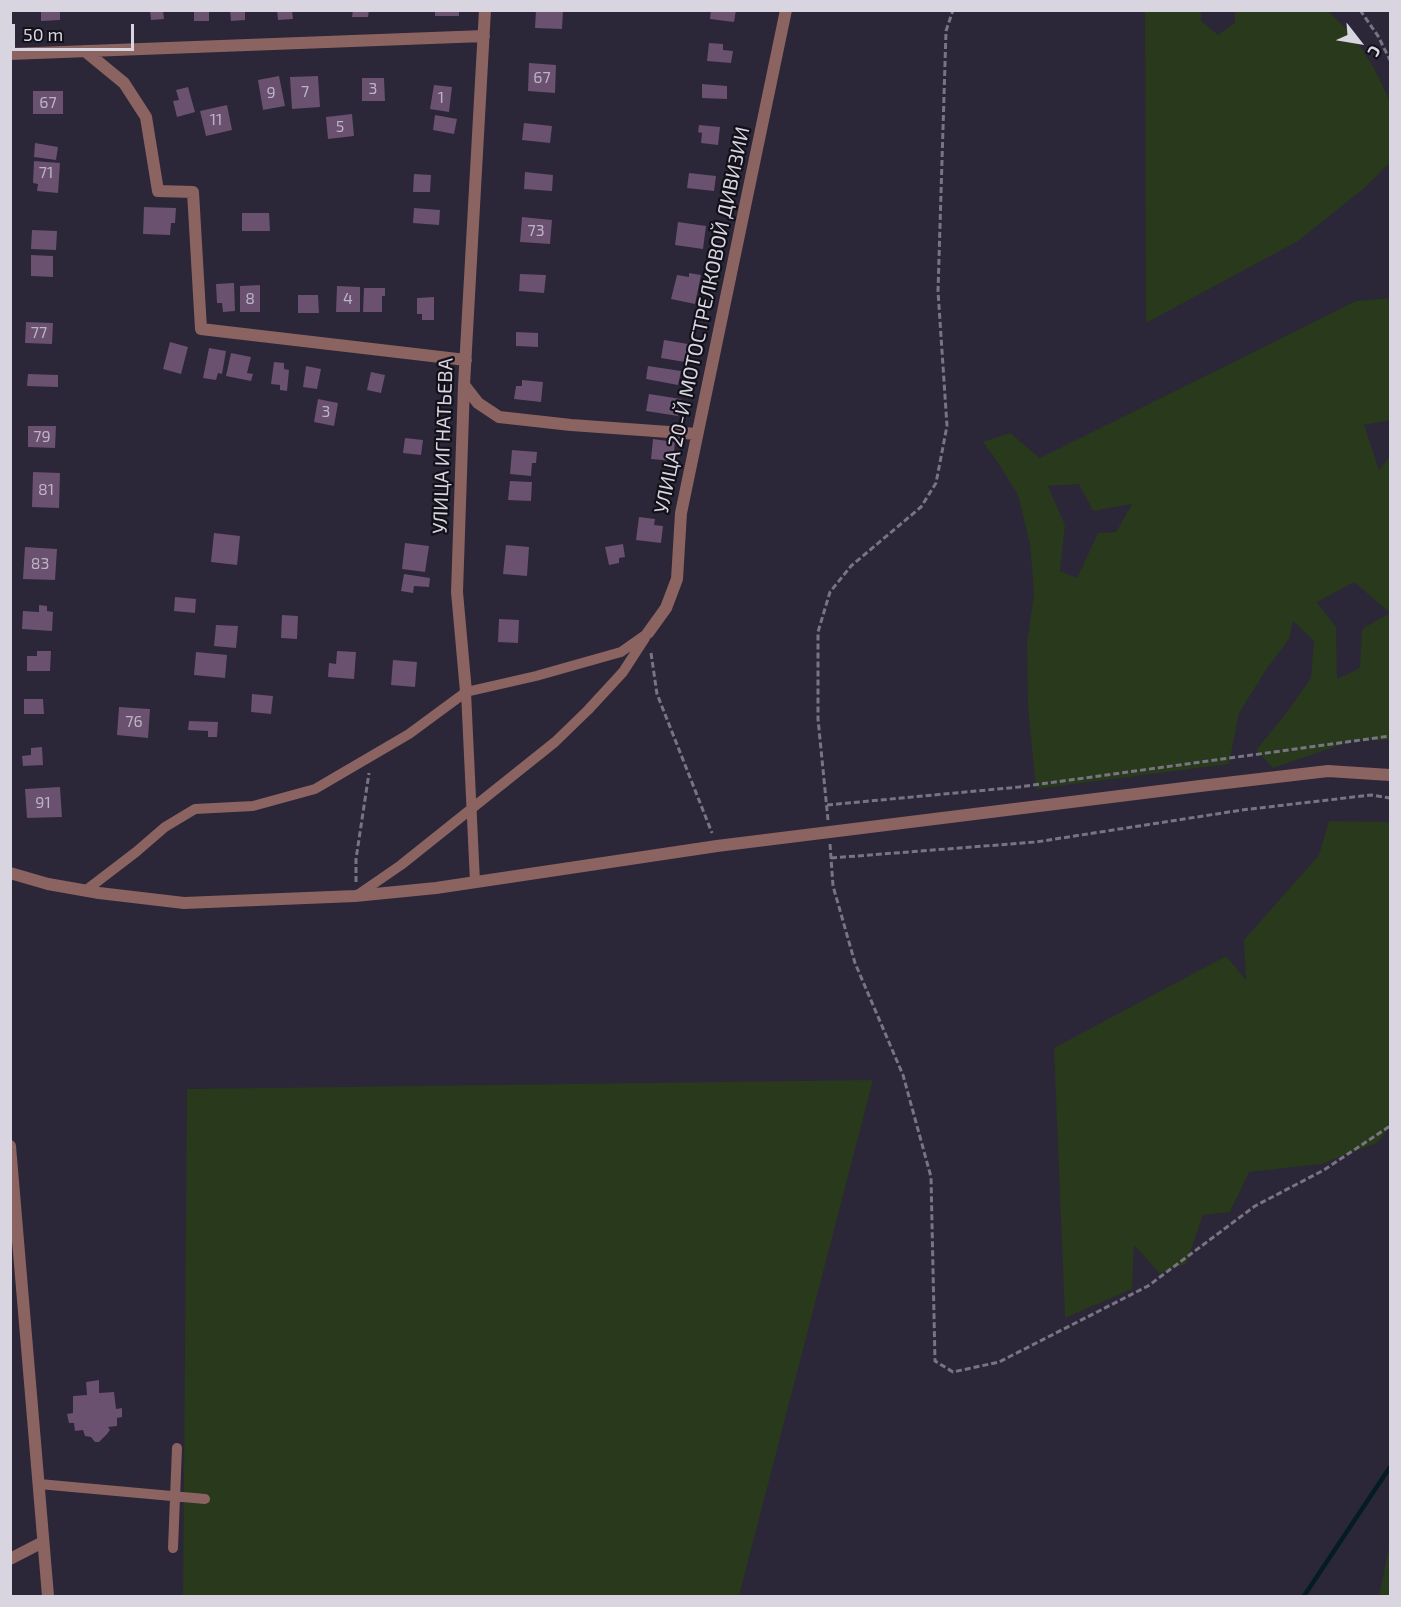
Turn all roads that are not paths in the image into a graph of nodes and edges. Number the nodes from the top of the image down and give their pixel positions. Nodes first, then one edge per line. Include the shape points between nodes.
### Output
1 (485, 10) edge
2 (786, 10) edge
3 (484, 36) junction
4 (85, 51) junction
5 (10, 54) edge
6 (466, 360) junction
7 (464, 385) junction
8 (697, 434) junction
9 (648, 633) junction
10 (466, 692) junction
11 (1390, 775) edge
12 (472, 808) junction
13 (10, 873) edge
14 (475, 882) junction
15 (85, 891) junction
16 (355, 896) junction
17 (10, 1146) edge
18 (177, 1448) dead end
19 (39, 1485) junction
20 (175, 1497) junction
21 (206, 1499) dead end
22 (43, 1542) junction
23 (173, 1548) dead end
24 (10, 1559) edge
25 (48, 1596) edge

1 - 3 street, УЛИЦА ИГНАТЬЕВА
2 - 8 street, УЛИЦА 20-Й МОТОСТРЕЛКОВОЙ ДИВИЗИИ
3 - 4 street
3 - 6 street, УЛИЦА ИГНАТЬЕВА
4 - 5 street
4 - 6 street via 124,83 146,117 158,191 193,192 201,328
6 - 7 street, УЛИЦА ИГНАТЬЕВА
7 - 8 street via 478,403 499,417
7 - 10 street, УЛИЦА ИГНАТЬЕВА via 457,592
8 - 9 street, УЛИЦА 20-Й МОТОСТРЕЛКОВОЙ ДИВИЗИИ via 681,513 677,579 666,608
9 - 10 lane via 621,652
9 - 12 lane via 623,672 588,710 555,742
10 - 12 lane, УЛИЦА ИГНАТЬЕВА
10 - 15 lane via 409,734 315,789 253,806 195,809 165,826
11 - 14 street via 1328,771 830,831
12 - 14 lane, УЛИЦА ИГНАТЬЕВА
12 - 16 lane
13 - 15 street
14 - 16 street
15 - 16 street via 184,903
17 - 19 street
18 - 20 lane
19 - 20 lane
19 - 22 street
20 - 21 lane
20 - 23 lane
22 - 24 street
22 - 25 street

